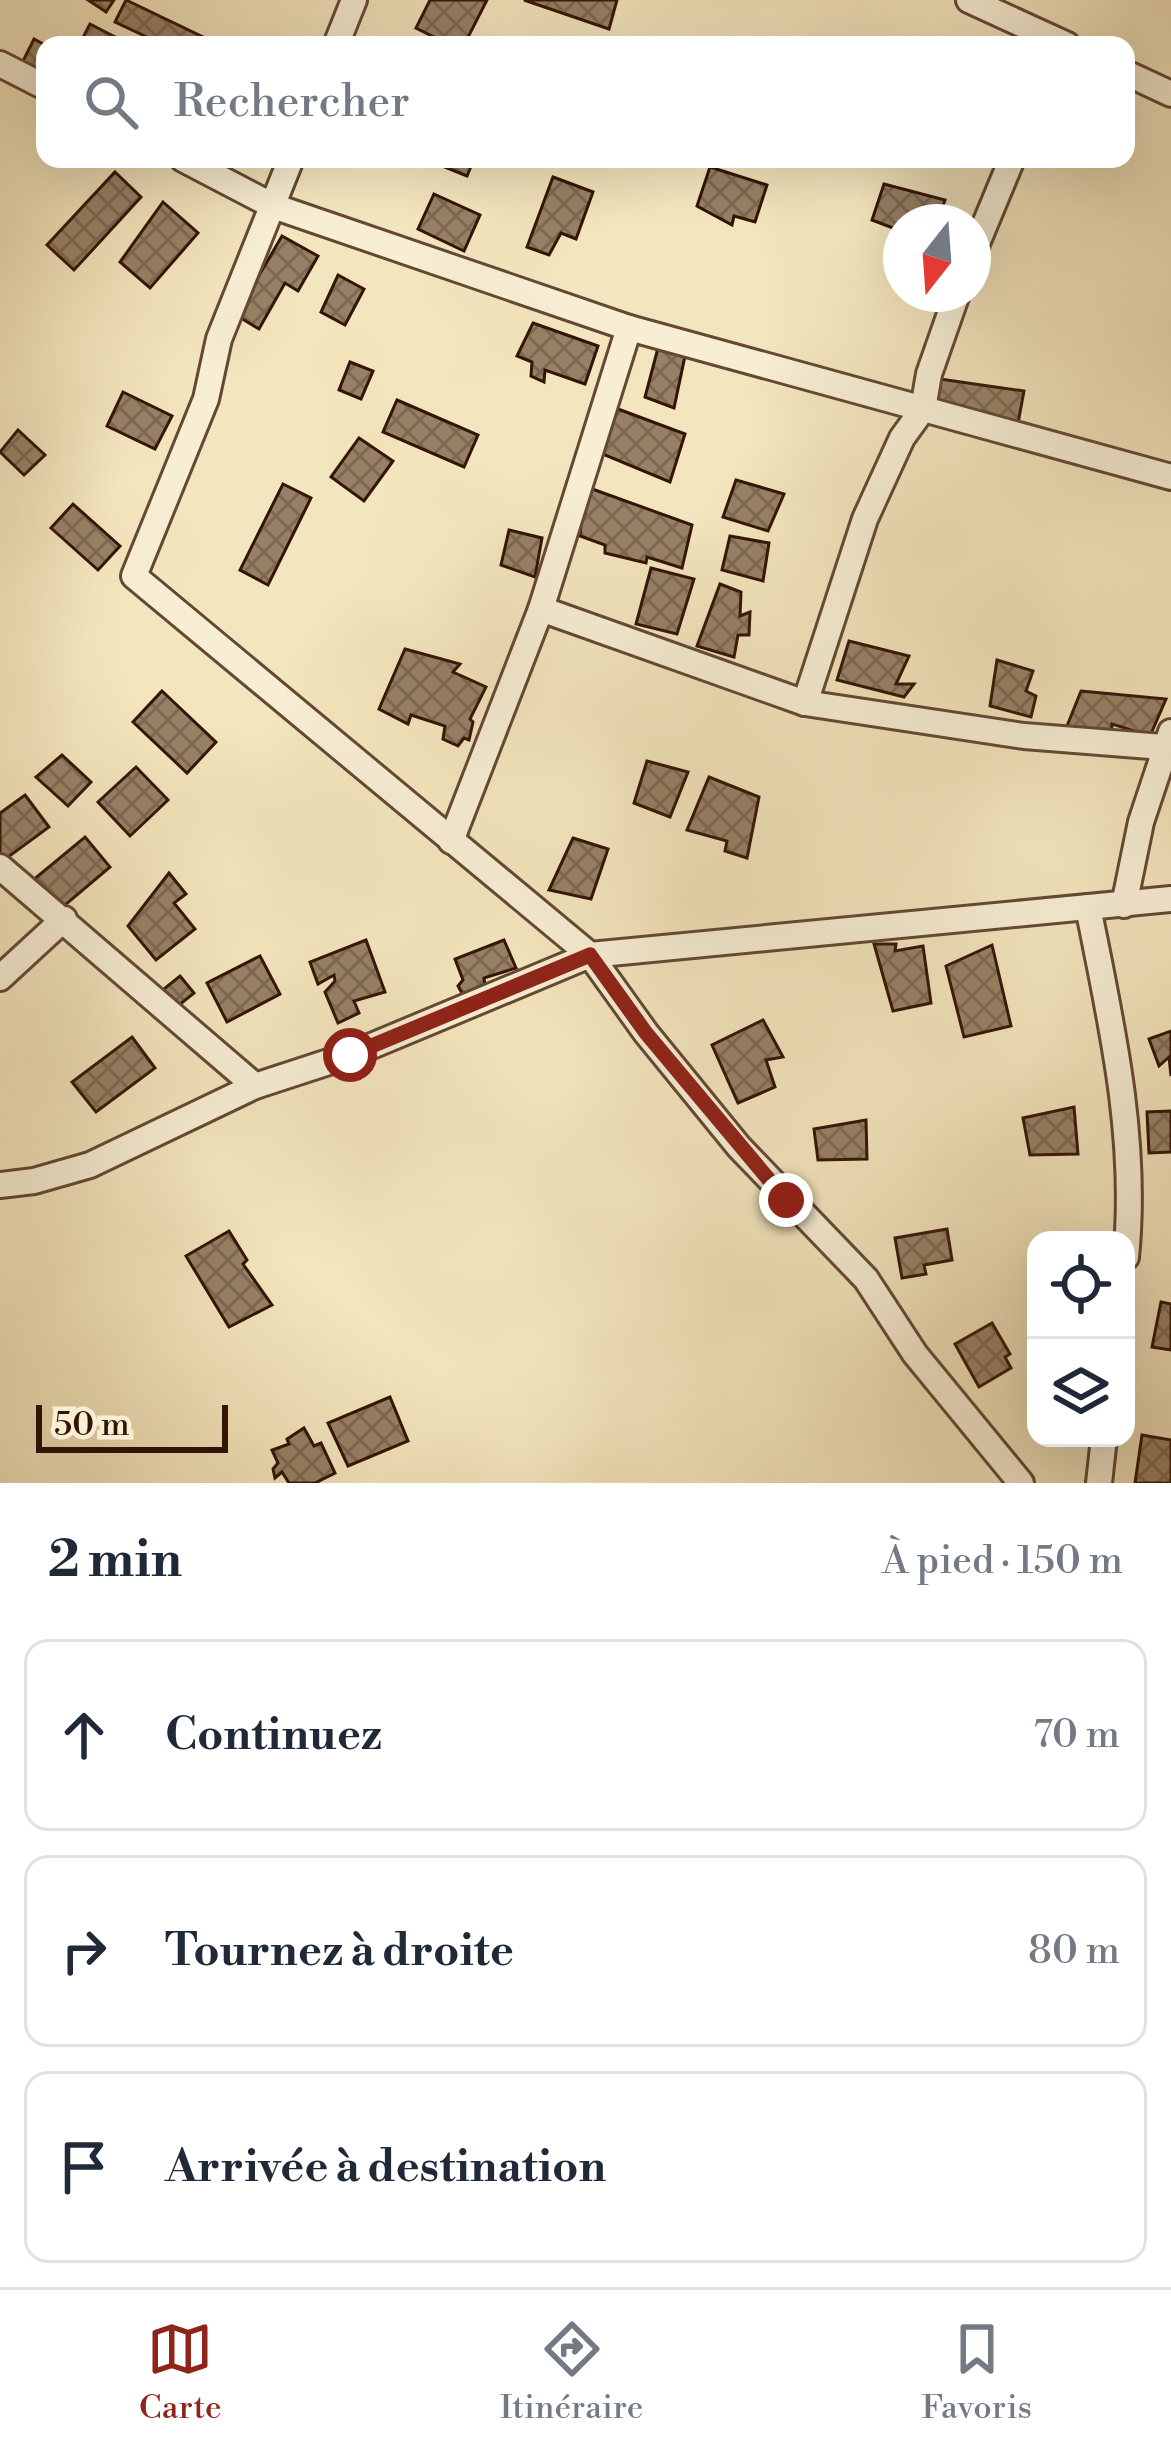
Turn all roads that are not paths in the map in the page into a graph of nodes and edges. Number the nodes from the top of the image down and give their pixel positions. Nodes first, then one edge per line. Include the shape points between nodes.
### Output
1 (354, 0) edge
2 (968, 0) edge
3 (340, 36) edge
4 (1047, 36) edge
5 (0, 64) edge
6 (1135, 77) edge
7 (36, 82) edge
8 (1171, 94) edge
9 (200, 168) edge
10 (288, 168) edge
11 (1008, 168) edge
12 (273, 206) junction
13 (991, 210) edge
14 (950, 312) edge
15 (628, 328) junction
16 (923, 409) junction
17 (1171, 477) edge
18 (541, 609) junction
19 (805, 703) junction
20 (1167, 740) edge
21 (451, 841) junction
22 (0, 867) edge
23 (1171, 899) edge
24 (1124, 905) junction
25 (1088, 907) junction
26 (64, 919) junction
27 (590, 955) junction
28 (0, 979) edge
29 (255, 1086) junction
30 (0, 1185) edge
31 (1126, 1231) edge
32 (1103, 1447) edge
33 (1021, 1483) edge
34 (1099, 1483) edge

1 - 3 street
2 - 4 street
5 - 7 street
6 - 8 street
9 - 12 street
10 - 12 street
11 - 13 street
12 - 15 street
12 - 21 street via 134,576
14 - 16 street
15 - 16 street
15 - 18 street
16 - 17 street
16 - 19 street via 866,519
18 - 19 street
18 - 21 street
19 - 20 street via 1024,736
20 - 24 street
21 - 27 street
22 - 26 street
23 - 24 street
24 - 25 street
25 - 27 street
25 - 31 street via 1127,1135
26 - 28 street
26 - 29 street
27 - 29 street
27 - 33 street via 739,1147 866,1279 915,1354
29 - 30 street via 90,1165
32 - 34 street

